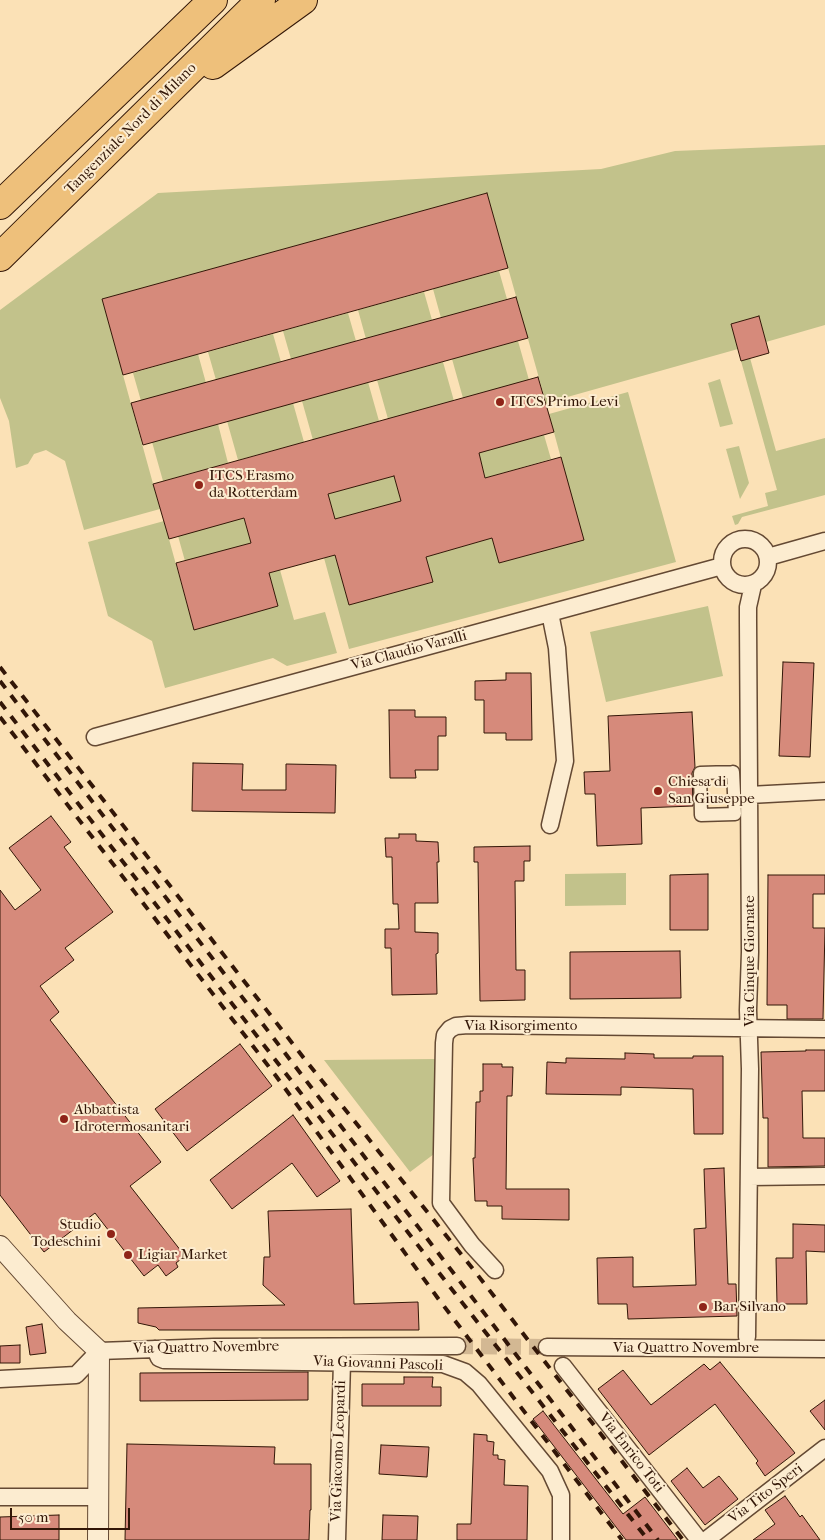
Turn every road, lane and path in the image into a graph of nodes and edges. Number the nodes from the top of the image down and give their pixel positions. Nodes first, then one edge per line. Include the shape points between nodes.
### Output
1 (213, 0) edge
2 (261, 0) edge
3 (302, 0) edge
4 (153, 108) junction
5 (0, 205) edge
6 (0, 257) edge
7 (825, 541) edge
8 (768, 557) junction
9 (722, 566) junction
10 (753, 585) junction
11 (550, 613) junction
12 (95, 737) dead end
13 (825, 791) edge
14 (749, 794) junction
15 (550, 825) dead end
16 (749, 1028) junction
17 (825, 1029) edge
18 (825, 1176) edge
19 (749, 1177) junction
20 (0, 1246) edge
21 (495, 1270) dead end
22 (747, 1337) dead end
23 (457, 1346) tunnel mouth
24 (547, 1347) tunnel mouth
25 (155, 1349) junction
26 (825, 1349) edge
27 (99, 1351) junction
28 (342, 1362) junction
29 (563, 1366) dead end
30 (0, 1379) edge
31 (822, 1456) edge
32 (0, 1497) edge
33 (98, 1497) junction
34 (98, 1540) edge
35 (337, 1540) edge
36 (561, 1540) edge
37 (699, 1540) edge
38 (706, 1540) edge

1 - 5 highway
2 - 4 highway, Tangenziale Nord di Milano
3 - 4 highway
4 - 6 highway, Tangenziale Nord di Milano
7 - 8 street
8 - 9 street via 761,545 743,539 728,547 723,554
8 - 10 street via 766,574
9 - 10 street via 724,574 736,584
9 - 11 street, Via Claudio Varalli
10 - 14 street, Via Cinque Giornate via 748,607
11 - 12 street, Via Claudio Varalli
11 - 15 street via 557,648 565,761
13 - 14 street
14 - 16 street, Via Cinque Giornate
16 - 17 street, Via Risorgimento
16 - 19 street, Via Cinque Giornate
16 - 21 street, Via Risorgimento via 450,1028 444,1043 441,1203
18 - 19 street
19 - 22 street, Via Cinque Giornate
20 - 27 street via 67,1321
23 - 25 street, Via Quattro Novembre
24 - 26 street, Via Quattro Novembre
25 - 27 street, Via Quattro Novembre
25 - 28 street, Via Giovanni Pascoli via 159,1358 164,1360
27 - 30 street via 76,1375
27 - 33 street
28 - 35 street, Via Giacomo Leopardi
28 - 36 street, Via Giovanni Pascoli via 443,1364 465,1372 479,1384 550,1471 561,1495
29 - 37 street, Via Enrico Toti
31 - 38 street, Via Tito Speri
32 - 33 street
33 - 34 street

